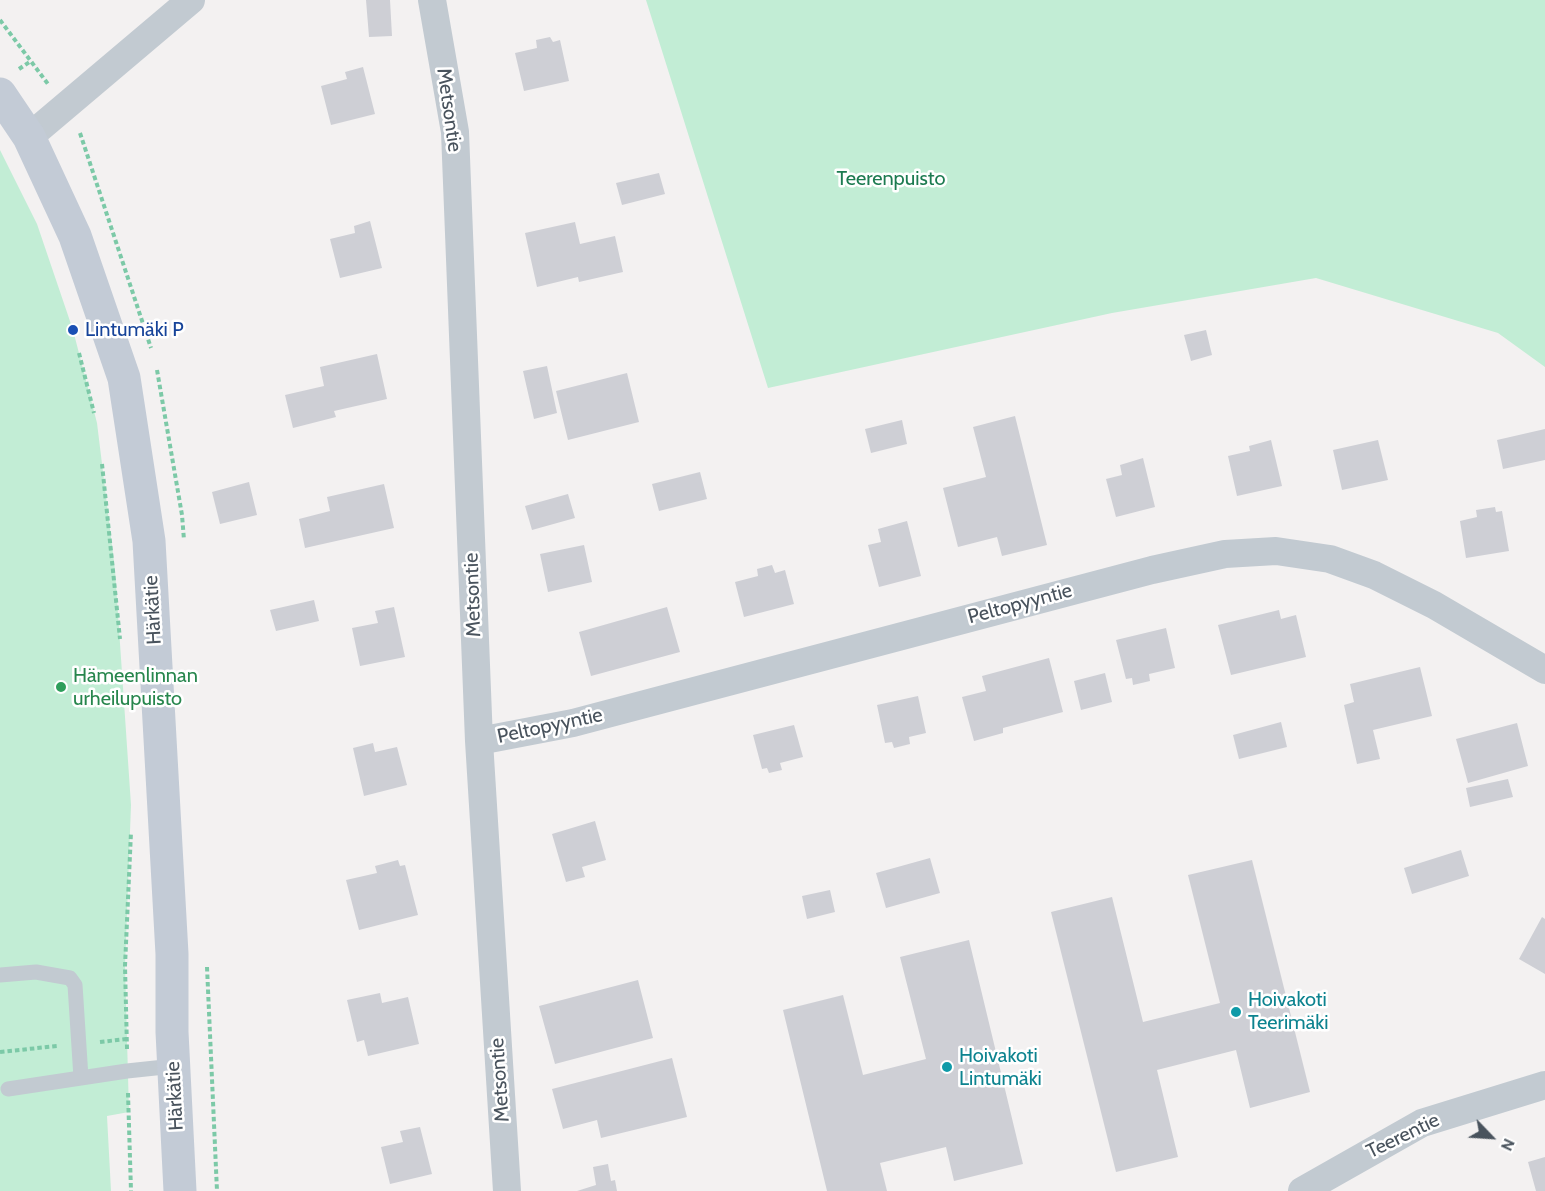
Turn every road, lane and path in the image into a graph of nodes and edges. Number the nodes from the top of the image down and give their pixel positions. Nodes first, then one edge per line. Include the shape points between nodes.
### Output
1 (191, 0) edge
2 (432, 0) edge
3 (0, 20) edge
4 (0, 94) edge
5 (66, 109) junction
6 (29, 137) junction
7 (76, 342) dead end
8 (97, 423) dead end
9 (101, 457) dead end
10 (120, 641) dead end
11 (1545, 670) edge
12 (478, 741) junction
13 (131, 827) dead end
14 (0, 975) edge
15 (52, 1046) dead end
16 (0, 1052) edge
17 (174, 1066) junction
18 (128, 1071) junction
19 (81, 1078) junction
20 (1545, 1085) edge
21 (8, 1089) dead end
22 (131, 1191) edge
23 (180, 1191) edge
24 (507, 1191) edge
25 (1302, 1191) edge

1 - 5 street
2 - 12 street, Metsontie via 455,132
3 - 5 path
4 - 6 main road, Härkätie
5 - 6 street
6 - 17 main road, Härkätie via 75,236 124,378 149,541 172,954
7 - 8 path
9 - 10 path, Härkätie
11 - 12 street, Peltopyyntie via 1434,605 1374,575 1330,559 1276,551 1225,554 573,723
12 - 24 street, Metsontie
13 - 18 path via 125,966
14 - 19 lane via 36,972 70,978 75,985
15 - 16 path
17 - 18 lane
17 - 23 main road, Härkätie
18 - 19 lane
18 - 22 path
19 - 21 lane
20 - 25 street, Teerentie via 1422,1123

